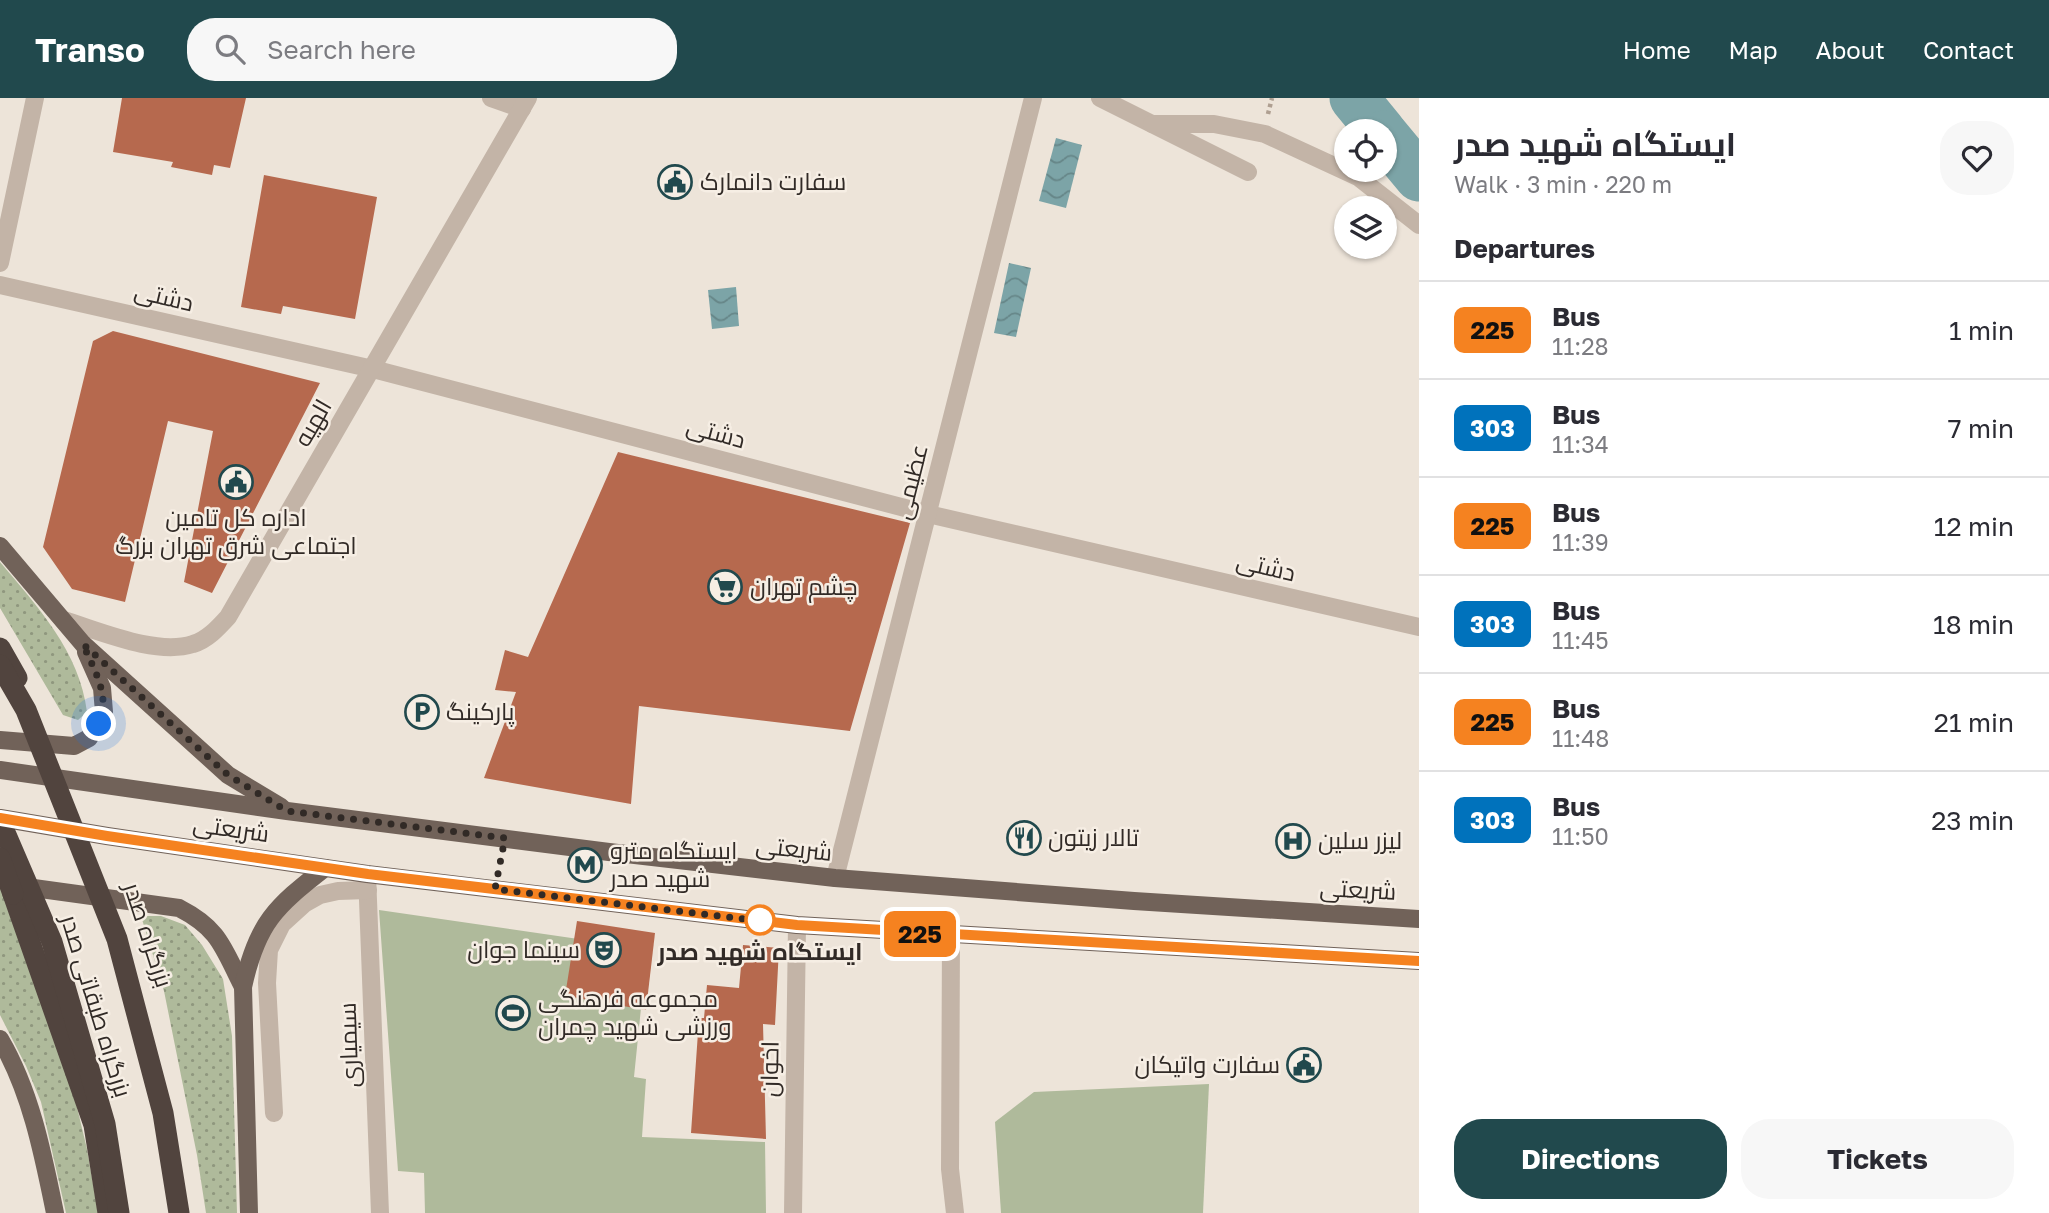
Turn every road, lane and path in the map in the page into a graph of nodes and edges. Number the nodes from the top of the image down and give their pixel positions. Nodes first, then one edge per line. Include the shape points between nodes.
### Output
1 (36, 98) edge
2 (491, 98) edge
3 (1033, 98) edge
4 (1100, 98) edge
5 (525, 103) edge
6 (1152, 124) junction
7 (1248, 172) dead end
8 (1419, 225) edge
9 (0, 263) edge
10 (0, 285) edge
11 (373, 369) junction
12 (928, 513) junction
13 (0, 546) edge
14 (63, 620) junction
15 (1419, 627) edge
16 (83, 644) junction
17 (0, 648) edge
18 (0, 665) edge
19 (0, 740) edge
20 (0, 770) edge
21 (287, 811) junction
22 (0, 819) edge
23 (0, 858) edge
24 (325, 868) junction
25 (835, 878) junction
26 (368, 882) junction
27 (7, 888) edge
28 (1419, 919) edge
29 (797, 925) junction
30 (951, 935) junction
31 (1419, 961) edge
32 (243, 987) junction
33 (0, 1039) edge
34 (274, 1113) dead end
35 (55, 1213) edge
36 (108, 1213) edge
37 (119, 1213) edge
38 (179, 1213) edge
39 (187, 1213) edge
40 (249, 1213) edge
41 (380, 1213) edge
42 (793, 1213) edge
43 (955, 1213) edge

1 - 9 street
2 - 5 street
3 - 12 street, عظیمی
4 - 6 street
5 - 11 street, الهیه
6 - 7 street
6 - 8 street via 1214,124 1265,134 1358,177
10 - 11 street, دشتی
11 - 12 street, دشتی
11 - 14 street, الهیه via 228,617 212,634 194,644 152,646
12 - 15 street, دشتی
12 - 25 street, عظیمی
13 - 14 main road
14 - 16 main road
16 - 19 main road via 102,688 104,712 89,738 74,746
16 - 21 main road via 228,775
17 - 39 highway, بزرگراه صدر via 34,707 125,935 172,1111
18 - 38 highway, بزرگراه طبقاتی صدر, bridge via 26,710 117,939 163,1113
20 - 21 main road, شریعتی
21 - 25 main road, شریعتی
22 - 24 main road, شریعتی
22 - 37 highway, بزرگراه طبقاتی صدر, bridge via 51,942 105,1124
23 - 27 highway, bridge
24 - 26 main road, شریعتی
24 - 32 main road via 268,919 251,951
25 - 28 main road, شریعتی
26 - 29 main road, شریعتی
26 - 34 street via 304,904 282,923 269,950
26 - 41 street, سیمیاری
27 - 32 main road via 179,908 216,934
27 - 36 highway via 94,1125
29 - 30 main road, شریعتی
29 - 42 street, اخوان
30 - 31 main road, شریعتی
30 - 43 street via 950,1169
32 - 40 main road
33 - 35 main road via 40,1139

